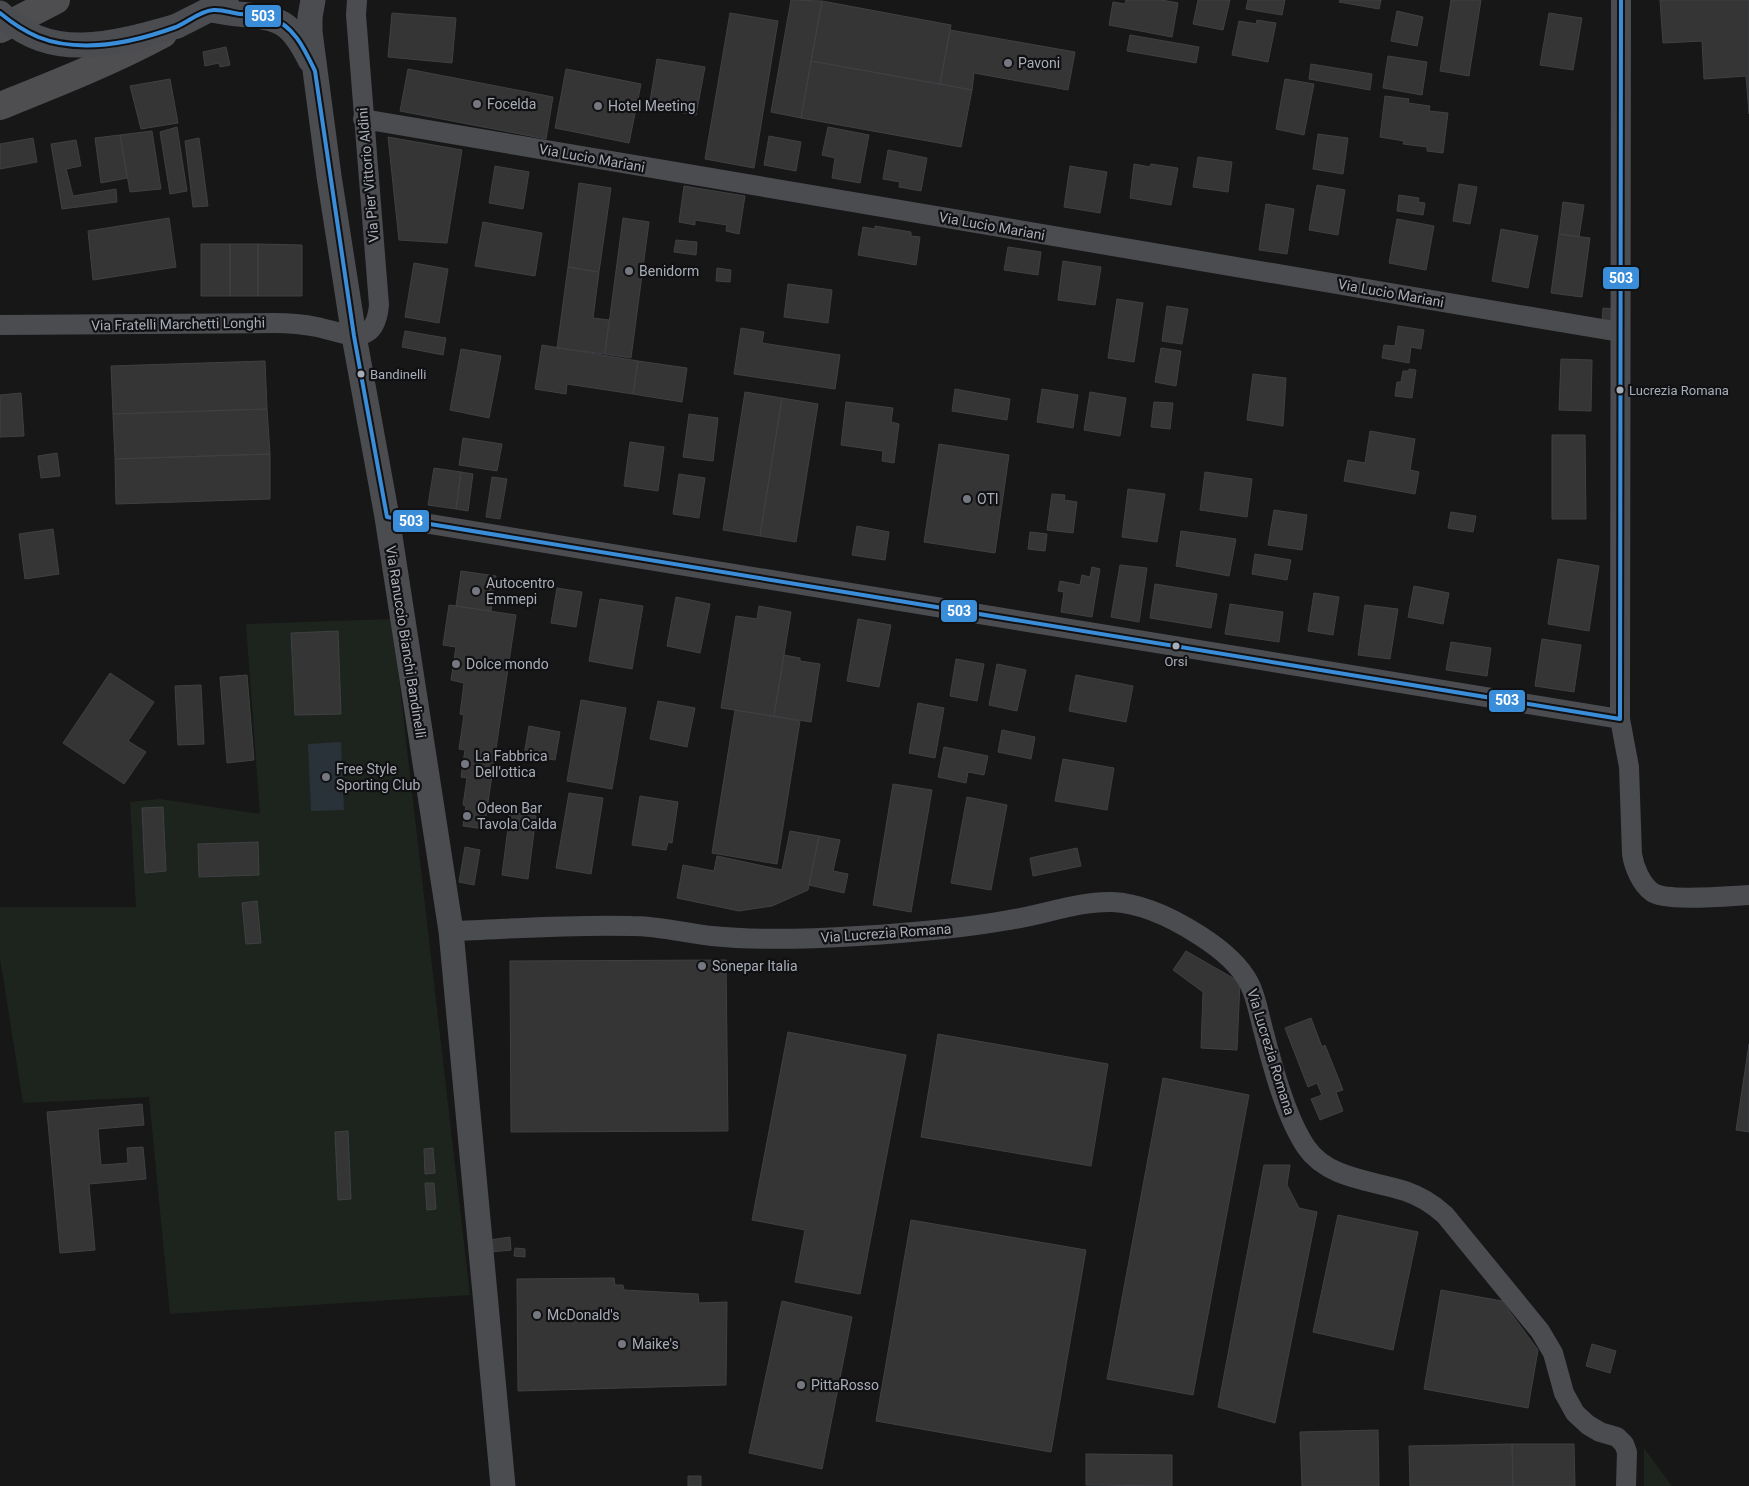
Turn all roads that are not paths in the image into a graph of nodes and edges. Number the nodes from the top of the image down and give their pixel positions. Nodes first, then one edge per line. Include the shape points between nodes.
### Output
1 (56, 0) edge
2 (313, 0) edge
3 (357, 0) edge
4 (1621, 0) edge
5 (220, 5) edge
6 (0, 13) edge
7 (177, 26) junction
8 (0, 29) edge
9 (315, 71) junction
10 (0, 106) edge
11 (363, 119) junction
12 (0, 325) edge
13 (1620, 332) junction
14 (354, 336) junction
15 (387, 517) junction
16 (1620, 719) junction
17 (1749, 895) edge
18 (451, 931) junction
19 (503, 1486) edge
20 (1626, 1486) edge

1 - 8 highway
2 - 9 street, Via Ranuccio Bianchi Bandinelli via 310,25
3 - 11 street, Via Pier Vittorio Aldini
4 - 13 street
5 - 7 street
5 - 9 street via 238,14 260,16 288,27 299,40
6 - 7 street, bridge via 34,36 69,45 115,43
7 - 10 highway, bridge via 134,50
9 - 14 street, Via Ranuccio Bianchi Bandinelli
11 - 13 street, Via Lucio Mariani
11 - 14 street, Via Pier Vittorio Aldini via 379,305 374,324 363,334
12 - 14 street, Via Fratelli Marchetti Longhi via 274,323 305,325
13 - 16 street
14 - 15 street, Via Ranuccio Bianchi Bandinelli
15 - 16 street
15 - 18 street, Via Ranuccio Bianchi Bandinelli
16 - 17 street via 1628,756 1631,849 1642,881 1653,893 1664,897
18 - 19 street, Via Ranuccio Bianchi Bandinelli
18 - 20 street, Via Lucrezia Romana via 631,926 671,928 726,937 855,936 971,926 1110,902 1142,908 1177,923 1216,946 1236,964 1248,981 1257,1002 1285,1103 1311,1154 1332,1171 1407,1192 1445,1215 1540,1330 1553,1353 1564,1393 1575,1414 1588,1425 1617,1437 1624,1444 1627,1452

